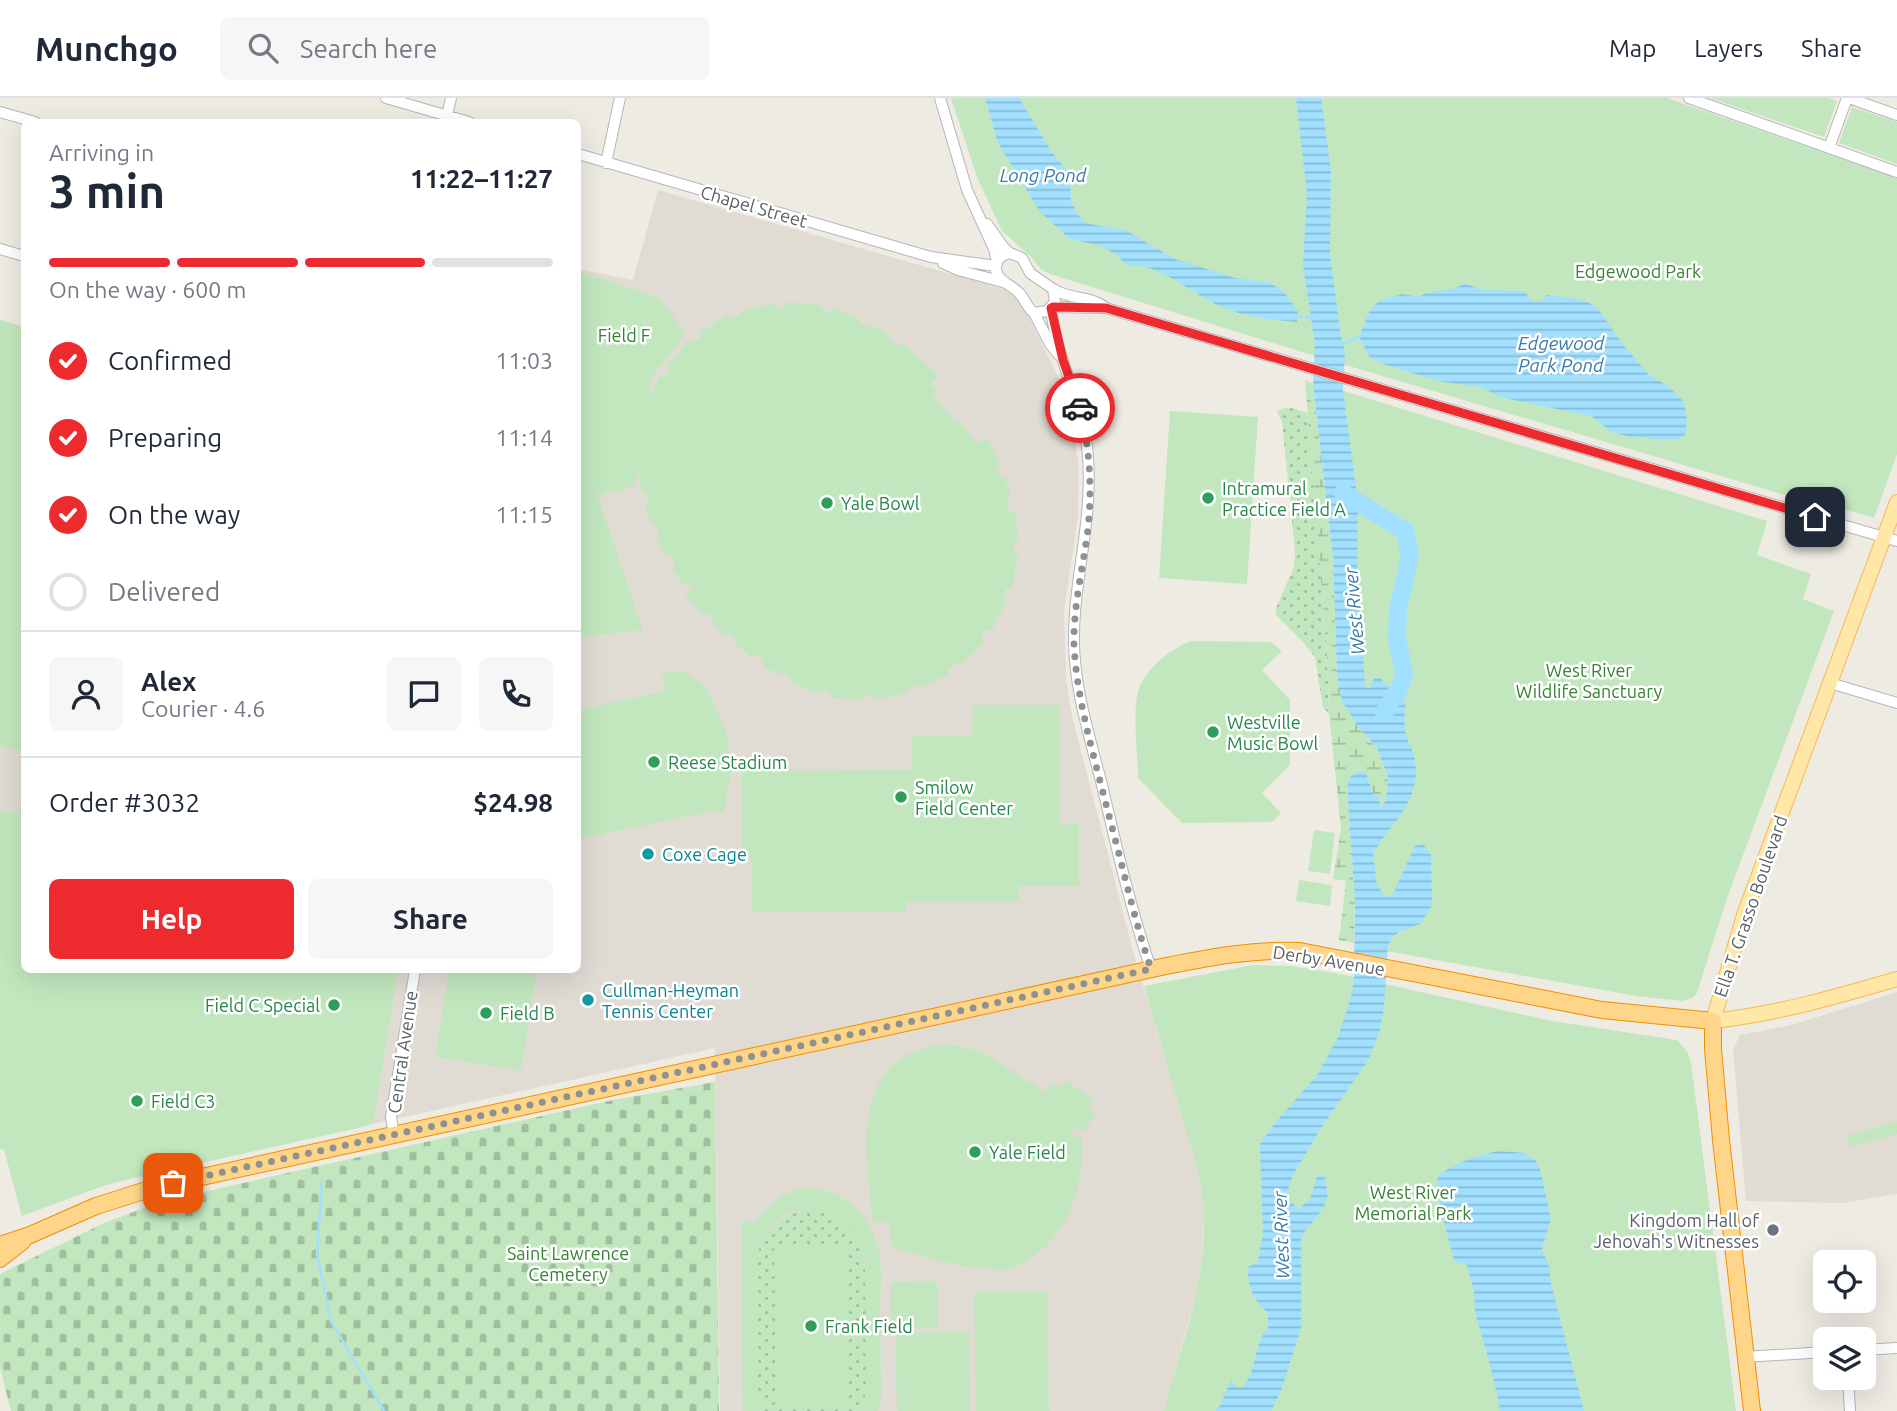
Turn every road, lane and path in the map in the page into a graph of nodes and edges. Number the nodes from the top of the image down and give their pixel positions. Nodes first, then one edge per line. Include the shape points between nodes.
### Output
1 (386, 98) edge
2 (451, 98) edge
3 (620, 98) edge
4 (940, 98) edge
5 (1848, 98) edge
6 (1693, 99) edge
7 (0, 113) edge
8 (1897, 115) edge
9 (23, 119) edge
10 (446, 119) edge
11 (1829, 148) junction
12 (581, 156) edge
13 (606, 163) junction
14 (1897, 172) edge
15 (976, 211) junction
16 (0, 249) edge
17 (1010, 253) junction
18 (21, 256) edge
19 (931, 257) junction
20 (997, 264) junction
21 (1003, 282) junction
22 (1053, 289) junction
23 (1052, 308) junction
24 (1106, 308) junction
25 (1034, 313) junction
26 (1063, 360) junction
27 (1897, 502) edge
28 (1891, 539) edge
29 (1830, 683) junction
30 (1897, 703) edge
31 (1151, 969) junction
32 (415, 973) edge
33 (1897, 979) edge
34 (1713, 1021) junction
35 (394, 1135) junction
36 (30, 1235) junction
37 (0, 1245) edge
38 (0, 1259) edge
39 (1897, 1348) edge
40 (1876, 1349) edge
41 (1813, 1353) edge
42 (1744, 1357) junction
43 (1849, 1390) edge
44 (1752, 1411) edge
45 (1850, 1411) edge

1 - 10 street
2 - 10 street
3 - 13 street
4 - 15 street
5 - 8 street
5 - 11 street
6 - 11 street
7 - 9 street
11 - 14 street
12 - 13 street, Chapel Street
13 - 19 street, Chapel Street
15 - 17 street
15 - 20 street
16 - 18 street
17 - 20 street
17 - 22 street via 1022,258 1030,273
19 - 20 street, Chapel Street
19 - 21 street, Chapel Street
20 - 21 street via 996,273
21 - 25 street via 1016,289
22 - 23 street
22 - 24 street via 1096,300
23 - 24 street
23 - 25 street
23 - 26 street
24 - 28 street
25 - 26 street
26 - 31 street via 1086,432 1090,475 1074,642 1078,686
27 - 28 main road, Ella T. Grasso Boulevard
28 - 29 main road, Ella T. Grasso Boulevard
29 - 30 street
29 - 34 main road, Ella T. Grasso Boulevard via 1744,915
31 - 34 highway, Derby Avenue via 1219,955 1300,951 1602,1010
31 - 35 highway, Derby Avenue
32 - 35 street, Central Avenue via 391,1117
33 - 34 main road, Derby Avenue via 1796,1008
34 - 42 highway, Ella T. Grasso Boulevard
35 - 36 highway, Derby Avenue via 129,1194
36 - 37 highway, Derby Avenue
36 - 38 highway, Derby Avenue
39 - 40 street
41 - 42 street
42 - 44 highway, Ella T. Grasso Boulevard
43 - 45 street

